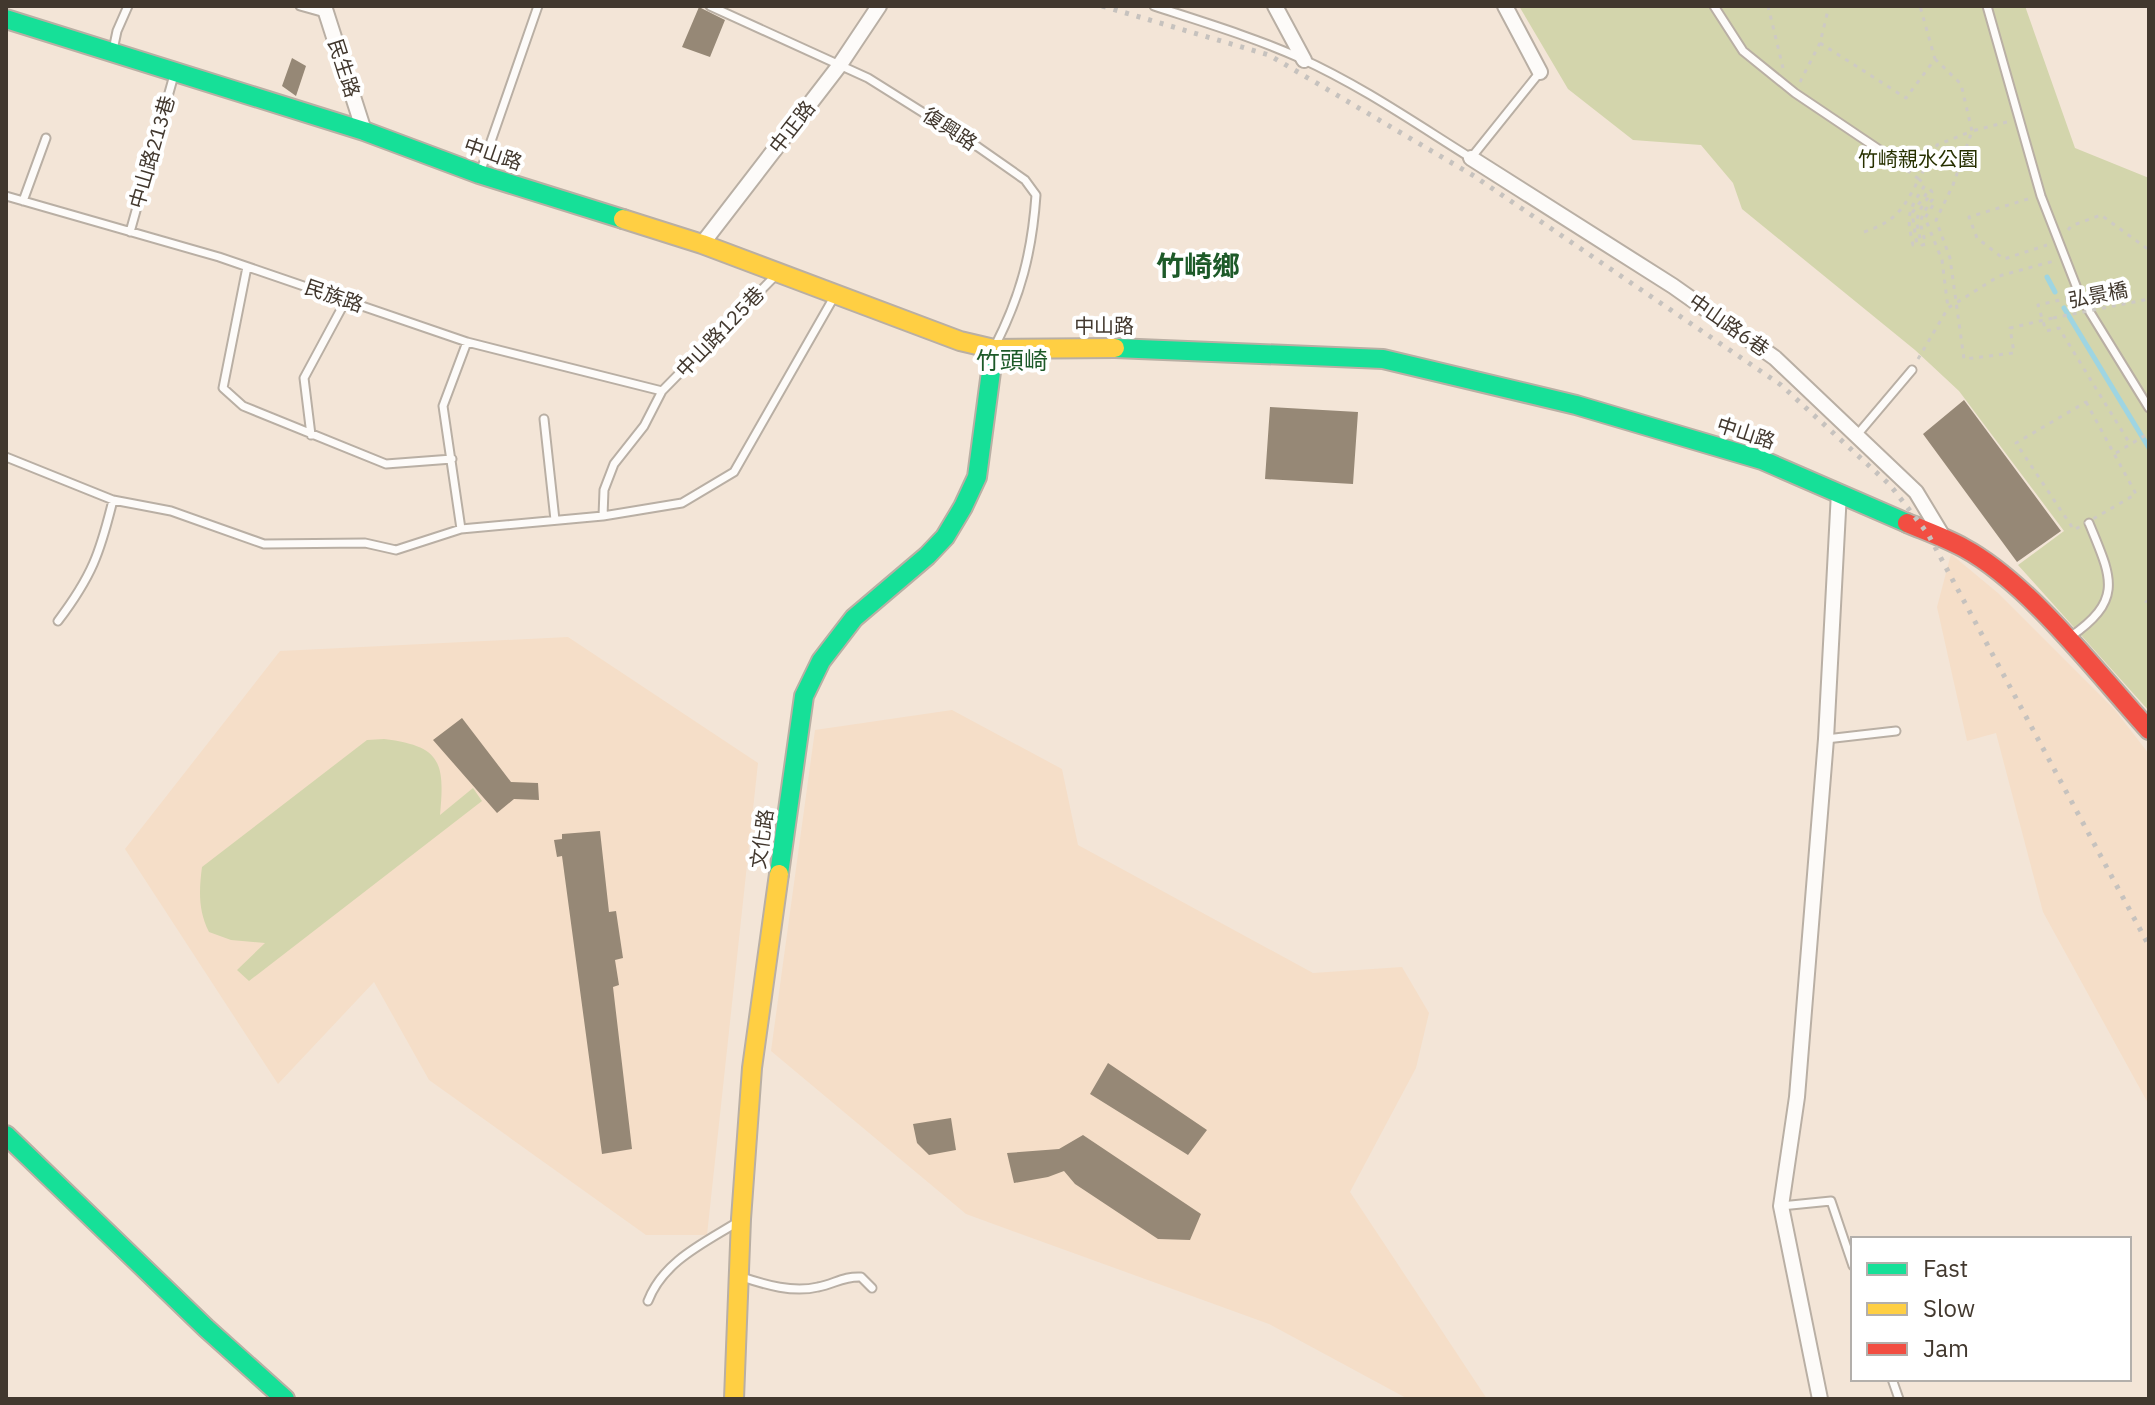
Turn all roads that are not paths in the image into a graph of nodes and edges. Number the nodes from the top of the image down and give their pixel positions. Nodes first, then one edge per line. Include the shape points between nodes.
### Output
1 (128, 6) edge
2 (300, 6) edge
3 (538, 6) edge
4 (710, 6) edge
5 (879, 6) edge
6 (1154, 6) edge
7 (1275, 6) edge
8 (1505, 6) edge
9 (1714, 6) edge
10 (1987, 6) edge
11 (325, 10) edge
12 (6, 19) edge
13 (113, 52) junction
14 (1304, 60) junction
15 (839, 66) junction
16 (174, 72) junction
17 (1540, 72) joint
18 (364, 131) junction
19 (46, 138) dead end
20 (1471, 158) junction
21 (1899, 163) road end
22 (479, 174) junction
23 (6, 196) edge
24 (23, 201) junction
25 (130, 232) junction
26 (702, 244) junction
27 (247, 267) junction
28 (778, 273) junction
29 (836, 295) junction
30 (346, 300) junction
31 (467, 342) junction
32 (994, 349) junction
33 (1912, 370) road end
34 (662, 391) junction
35 (2149, 408) edge
36 (544, 419) dead end
37 (311, 435) junction
38 (1857, 435) junction
39 (6, 457) edge
40 (452, 459) junction
41 (1839, 492) junction
42 (113, 500) junction
43 (603, 516) junction
44 (555, 520) junction
45 (2089, 523) road end
46 (461, 529) junction
47 (1945, 540) junction
48 (58, 621) dead end
49 (2065, 640) junction
50 (2149, 730) edge
51 (1896, 731) dead end
52 (1826, 739) junction
53 (6, 1135) edge
54 (1781, 1206) junction
55 (741, 1219) junction
56 (1851, 1260) edge
57 (740, 1277) junction
58 (872, 1288) dead end
59 (648, 1301) dead end
60 (285, 1399) edge
61 (734, 1399) edge
62 (1820, 1399) edge

1 - 13 lane
2 - 11 lane
3 - 22 lane
4 - 15 lane, 復興路
5 - 15 street, 中正路
6 - 14 lane, 中山路6巷
7 - 14 street
8 - 17 street
9 - 21 lane via 1743,51
10 - 35 lane via 2041,196 2080,296
11 - 18 street, 民生路
12 - 13 street, 中山路
13 - 16 street, 中山路
14 - 20 lane, 中山路6巷 via 1374,96
15 - 26 street, 中正路
15 - 32 lane, 復興路 via 943,123 1025,180 1036,195 1029,258
16 - 18 street, 中山路
16 - 25 lane, 中山路213巷
17 - 20 lane
18 - 22 street, 中山路
19 - 24 lane
20 - 38 street, 中山路6巷 via 1673,286 1775,358
22 - 26 street, 中山路
23 - 24 lane, 民族路
24 - 25 lane, 民族路
25 - 27 lane, 民族路
26 - 28 street, 中山路
27 - 30 lane, 民族路
27 - 37 lane via 223,388 243,406
28 - 29 street, 中山路
28 - 34 lane, 中山路125巷
29 - 32 street, 中山路
29 - 43 lane via 734,472 682,503
30 - 31 lane, 民族路
30 - 37 lane via 304,378
31 - 34 lane, 民族路
31 - 40 lane via 443,406
32 - 41 street, 中山路 via 1145,348 1383,359 1576,405 1762,460
32 - 55 street, 文化路 via 977,477 963,507 927,556 854,618 821,661 804,696 752,1068
33 - 38 lane
34 - 43 lane, 中山路125巷 via 644,426 614,464 604,490
36 - 44 lane
37 - 40 lane via 386,464
38 - 47 street, 中山路6巷 via 1916,492
39 - 42 lane
40 - 46 lane
41 - 47 street, 中山路
41 - 52 street
42 - 46 lane via 171,511 264,544 365,543 396,550
42 - 48 lane via 101,550 83,589
43 - 44 lane
44 - 46 lane
45 - 49 lane via 2108,569 2108,594 2094,620
47 - 49 street, 中山路 via 1994,568
49 - 50 street, 中山路
51 - 52 lane
52 - 54 street via 1797,1097
53 - 60 street
54 - 56 lane via 1831,1201
54 - 62 street
55 - 57 street, 文化路
55 - 59 lane via 674,1262 654,1284
57 - 58 lane via 771,1287 806,1289 849,1276 861,1277
57 - 61 street, 文化路

